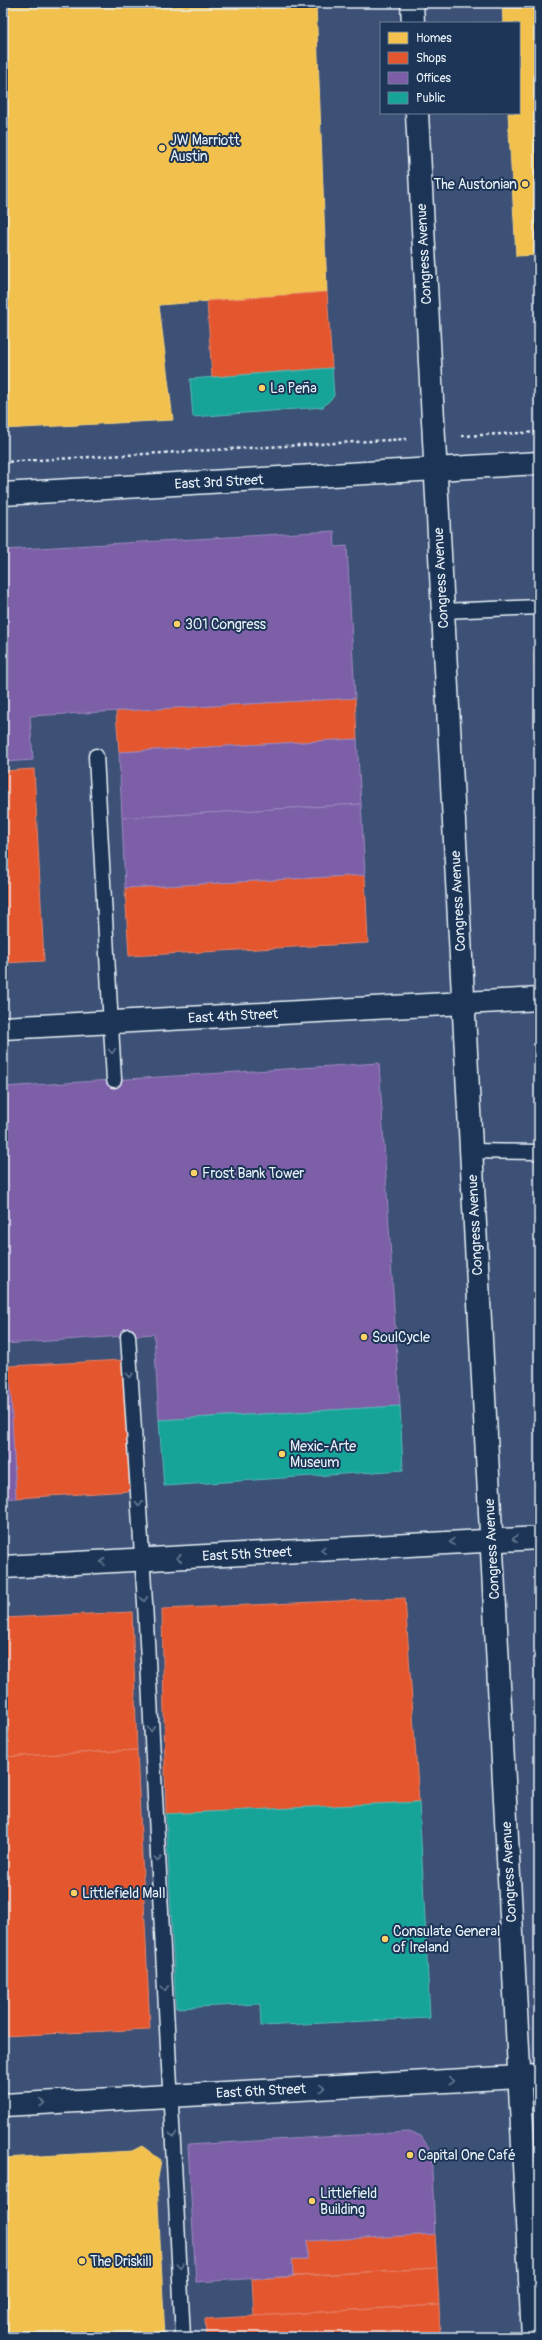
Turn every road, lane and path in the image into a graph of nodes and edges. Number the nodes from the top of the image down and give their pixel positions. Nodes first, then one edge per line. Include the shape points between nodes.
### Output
1 (412, 3) edge
2 (413, 22) edge
3 (417, 114) edge
4 (539, 432) edge
5 (434, 438) junction
6 (3, 462) edge
7 (539, 463) edge
8 (435, 469) junction
9 (3, 494) edge
10 (539, 607) edge
11 (442, 611) junction
12 (96, 756) dead end
13 (539, 999) edge
14 (463, 1003) junction
15 (111, 1023) junction
16 (3, 1028) edge
17 (114, 1080) dead end
18 (471, 1151) junction
19 (539, 1152) edge
20 (128, 1336) dead end
21 (539, 1538) edge
22 (491, 1540) junction
23 (142, 1560) junction
24 (3, 1568) edge
25 (529, 2076) edge
26 (171, 2096) junction
27 (3, 2106) edge
28 (183, 2337) edge
29 (533, 2337) edge

1 - 2 main road
3 - 5 main road, Congress Avenue
4 - 5 path
5 - 6 path
5 - 8 main road, Congress Avenue
7 - 8 main road, East 3rd Street
8 - 9 main road, East 3rd Street
8 - 11 main road, Congress Avenue
10 - 11 lane
11 - 14 main road, Congress Avenue
12 - 15 lane
13 - 14 main road, East 4th Street
14 - 15 main road, East 4th Street
14 - 18 main road, Congress Avenue
15 - 16 main road, East 4th Street
15 -> 17 lane
18 - 19 lane
18 - 22 main road, Congress Avenue
20 -> 23 lane
21 -> 22 main road, East 5th Street
22 -> 23 main road, East 5th Street
22 - 25 main road, Congress Avenue
23 -> 24 main road, East 5th Street
23 -> 26 lane
26 -> 25 main road, East 6th Street
25 - 29 main road, Congress Avenue
27 -> 26 main road, East 6th Street
26 -> 28 lane

